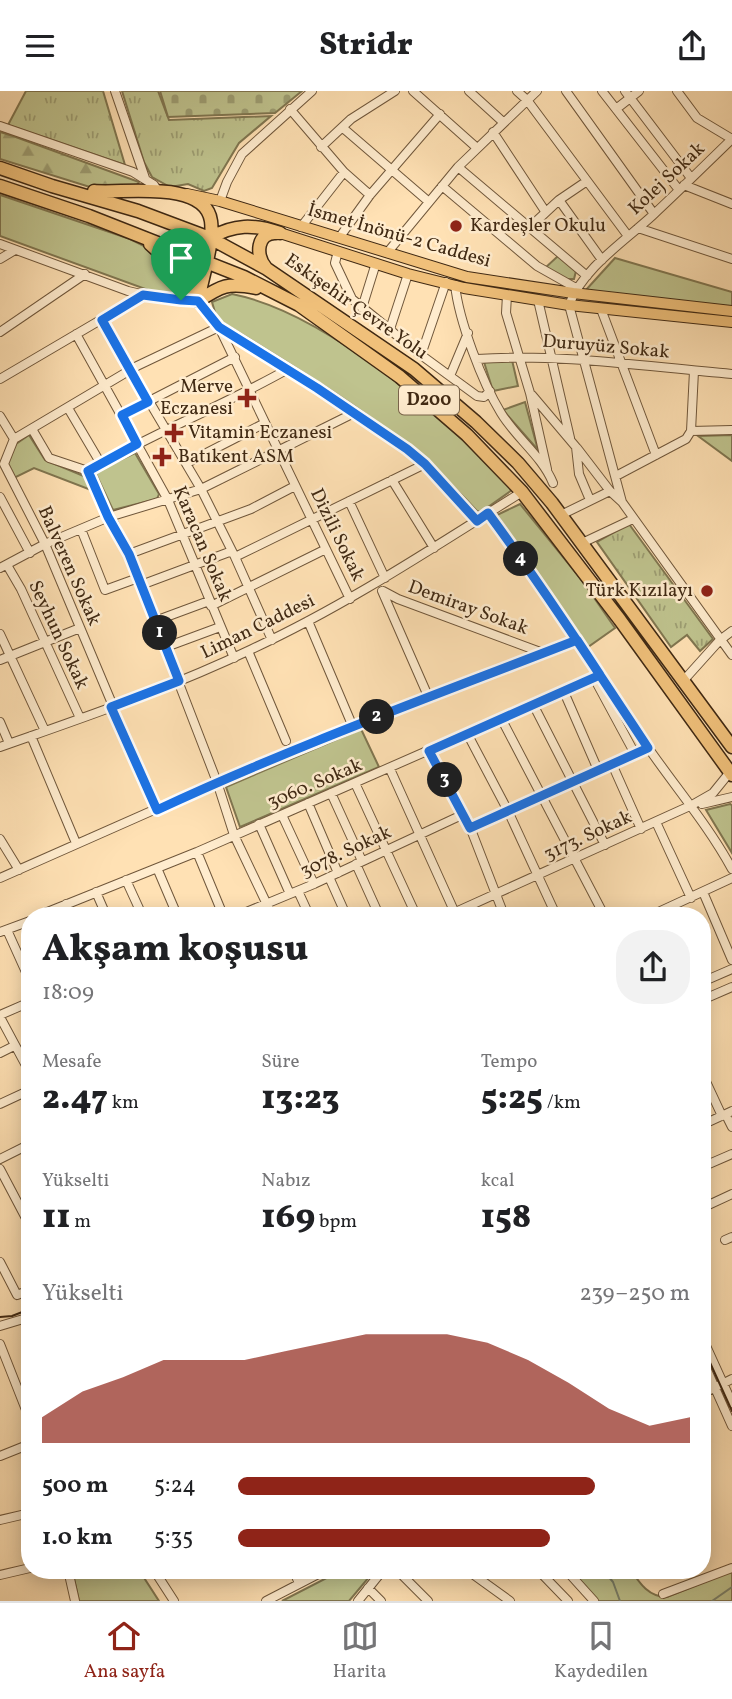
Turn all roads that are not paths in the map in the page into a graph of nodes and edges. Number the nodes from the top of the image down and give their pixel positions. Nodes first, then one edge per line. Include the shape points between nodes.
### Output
1 (115, 91) edge
2 (312, 91) edge
3 (396, 91) edge
4 (414, 91) edge
5 (469, 91) edge
6 (517, 91) edge
7 (537, 91) edge
8 (566, 91) edge
9 (602, 91) edge
10 (639, 91) edge
11 (677, 91) edge
12 (628, 95) edge
13 (527, 100) junction
14 (290, 109) junction
15 (616, 109) junction
16 (440, 114) junction
17 (503, 122) junction
18 (0, 126) edge
19 (343, 128) junction
20 (493, 132) junction
21 (732, 139) edge
22 (321, 147) junction
23 (477, 148) junction
24 (458, 166) junction
25 (0, 168) edge
26 (390, 170) junction
27 (344, 172) junction
28 (145, 178) junction
29 (587, 181) junction
30 (685, 184) junction
31 (0, 186) edge
32 (52, 186) junction
33 (442, 186) junction
34 (159, 192) junction
35 (184, 194) junction
36 (370, 195) junction
37 (559, 199) junction
38 (220, 201) junction
39 (429, 202) junction
40 (732, 204) edge
41 (545, 211) junction
42 (654, 214) junction
43 (301, 227) junction
44 (529, 228) junction
45 (638, 228) junction
46 (280, 233) junction
47 (139, 235) junction
48 (628, 236) junction
49 (210, 238) junction
50 (339, 238) junction
51 (0, 244) edge
52 (15, 250) junction
53 (338, 251) junction
54 (387, 253) junction
55 (0, 258) edge
56 (732, 259) edge
57 (602, 260) junction
58 (205, 262) junction
59 (376, 263) junction
60 (267, 269) junction
61 (85, 274) junction
62 (408, 274) junction
63 (587, 276) junction
64 (450, 284) junction
65 (575, 291) junction
66 (143, 295) junction
67 (507, 295) junction
68 (288, 299) junction
69 (538, 300) junction
70 (198, 301) junction
71 (569, 305) junction
72 (362, 308) junction
73 (601, 309) junction
74 (732, 311) edge
75 (102, 320) junction
76 (732, 322) edge
77 (219, 327) junction
78 (390, 329) junction
79 (0, 332) edge
80 (468, 333) junction
81 (76, 334) junction
82 (421, 355) junction
83 (517, 356) junction
84 (235, 358) junction
85 (550, 358) junction
86 (477, 359) junction
87 (583, 359) junction
88 (620, 362) junction
89 (288, 369) junction
90 (131, 370) junction
91 (694, 371) junction
92 (732, 374) edge
93 (450, 376) junction
94 (0, 379) edge
95 (104, 385) junction
96 (250, 391) junction
97 (490, 391) junction
98 (530, 393) junction
99 (148, 402) junction
100 (68, 408) junction
101 (354, 413) junction
102 (122, 415) junction
103 (0, 416) edge
104 (265, 423) junction
105 (32, 429) junction
106 (732, 431) edge
107 (166, 432) junction
108 (691, 432) junction
109 (570, 438) junction
110 (14, 439) junction
111 (137, 444) junction
112 (576, 446) junction
113 (279, 450) junction
114 (656, 455) junction
115 (187, 463) junction
116 (101, 464) junction
117 (425, 464) junction
118 (88, 471) junction
119 (548, 472) junction
120 (616, 477) junction
121 (392, 480) junction
122 (552, 484) dead end
123 (295, 486) junction
124 (201, 489) junction
125 (522, 492) junction
126 (610, 492) junction
127 (0, 497) edge
128 (168, 500) junction
129 (590, 500) junction
130 (349, 501) junction
131 (622, 502) junction
132 (488, 513) junction
133 (561, 515) junction
134 (108, 517) junction
135 (312, 519) junction
136 (633, 519) junction
137 (477, 521) junction
138 (217, 522) junction
139 (81, 529) junction
140 (182, 535) junction
141 (582, 543) junction
142 (45, 544) junction
143 (434, 548) junction
144 (326, 549) junction
145 (30, 553) junction
146 (129, 554) junction
147 (234, 554) junction
148 (193, 565) junction
149 (4, 567) edge
150 (382, 580) junction
151 (140, 581) junction
152 (248, 588) junction
153 (383, 591) junction
154 (350, 599) junction
155 (210, 603) junction
156 (155, 621) junction
157 (308, 621) junction
158 (220, 627) junction
159 (80, 628) junction
160 (732, 631) edge
161 (0, 634) edge
162 (272, 640) junction
163 (577, 640) junction
164 (720, 640) junction
165 (45, 644) junction
166 (166, 647) junction
167 (248, 651) junction
168 (543, 653) junction
169 (732, 655) edge
170 (10, 656) junction
171 (234, 658) junction
172 (0, 660) edge
173 (597, 677) junction
174 (684, 680) junction
175 (179, 681) junction
176 (564, 692) junction
177 (428, 696) junction
178 (112, 706) junction
179 (534, 706) junction
180 (80, 718) junction
181 (502, 720) junction
182 (0, 722) edge
183 (353, 727) junction
184 (45, 731) junction
185 (468, 735) junction
186 (31, 736) junction
187 (286, 741) dead end
188 (9, 743) junction
189 (0, 747) edge
190 (732, 747) edge
191 (648, 748) junction
192 (429, 751) junction
193 (635, 754) junction
194 (612, 764) junction
195 (390, 769) junction
196 (598, 770) junction
197 (731, 773) edge
198 (574, 781) junction
199 (218, 782) junction
200 (355, 783) junction
201 (331, 793) junction
202 (543, 795) junction
203 (732, 797) edge
204 (308, 803) junction
205 (692, 806) junction
206 (157, 810) junction
207 (508, 811) junction
208 (464, 814) junction
209 (282, 815) junction
210 (656, 822) junction
211 (259, 824) junction
212 (470, 828) junction
213 (641, 829) junction
214 (234, 835) junction
215 (420, 836) junction
216 (0, 839) edge
217 (76, 843) junction
218 (606, 845) junction
219 (386, 850) junction
220 (197, 852) junction
221 (573, 860) junction
222 (359, 863) junction
223 (157, 868) junction
224 (732, 869) edge
225 (19, 870) junction
226 (334, 875) junction
227 (538, 876) junction
228 (0, 878) edge
229 (732, 879) edge
230 (126, 880) junction
231 (314, 884) junction
232 (96, 892) junction
233 (294, 892) junction
234 (703, 892) junction
235 (496, 895) junction
236 (691, 898) junction
237 (66, 904) junction
238 (267, 904) junction
239 (59, 907) edge
240 (67, 907) edge
241 (103, 907) edge
242 (138, 907) edge
243 (174, 907) edge
244 (220, 907) edge
245 (259, 907) edge
246 (268, 907) edge
247 (304, 907) edge
248 (344, 907) edge
249 (376, 907) edge
250 (412, 907) edge
251 (449, 907) edge
252 (468, 907) edge
253 (501, 907) edge
254 (552, 907) edge
255 (599, 907) edge
256 (676, 907) edge
257 (709, 907) edge
258 (711, 911) edge
259 (21, 924) edge
260 (4, 931) edge
261 (732, 960) edge
262 (21, 964) edge
263 (732, 969) edge
264 (711, 978) edge
265 (732, 987) edge
266 (711, 994) edge
267 (21, 1006) edge
268 (0, 1016) edge
269 (14, 1046) junction
270 (0, 1052) edge
271 (21, 1058) edge
272 (711, 1088) edge
273 (21, 1094) edge
274 (0, 1104) edge
275 (729, 1118) edge
276 (711, 1123) edge
277 (711, 1127) edge
278 (21, 1148) edge
279 (732, 1154) edge
280 (0, 1159) edge
281 (711, 1163) edge
282 (0, 1169) edge
283 (732, 1193) edge
284 (711, 1204) edge
285 (21, 1209) edge
286 (0, 1262) edge
287 (21, 1293) edge
288 (21, 1319) edge
289 (0, 1325) edge
290 (0, 1344) edge
291 (711, 1362) edge
292 (711, 1373) edge
293 (732, 1379) edge
294 (719, 1385) junction
295 (711, 1389) edge
296 (21, 1397) edge
297 (732, 1403) edge
298 (732, 1426) edge
299 (21, 1448) edge
300 (0, 1456) edge
301 (21, 1515) edge
302 (0, 1520) edge
303 (732, 1568) edge
304 (21, 1570) edge
305 (0, 1575) edge
306 (711, 1576) edge
307 (70, 1579) edge
308 (160, 1579) edge
309 (297, 1579) edge
310 (307, 1579) edge
311 (376, 1579) edge
312 (406, 1579) edge
313 (481, 1579) edge
314 (547, 1579) edge
315 (574, 1579) edge
316 (703, 1579) edge
317 (299, 1583) junction
318 (368, 1588) junction
319 (663, 1594) dead end
320 (75, 1601) edge
321 (174, 1601) edge
322 (266, 1601) edge
323 (358, 1601) edge
324 (381, 1601) edge
325 (428, 1601) edge
326 (510, 1601) edge
327 (568, 1601) edge
328 (594, 1601) edge

1 - 28 street
2 - 14 street
3 - 19 street via 351,118
4 - 16 street
5 - 17 street
6 - 13 street
7 - 13 street
8 - 42 street
9 - 15 street
10 - 12 street
11 - 21 street via 697,118
12 - 15 street
12 - 30 street
13 - 17 street
13 - 29 street
14 - 22 street
14 - 38 street via 242,154
15 - 30 street
16 - 23 street
16 - 26 street
17 - 20 street
18 - 28 street
19 - 22 street
19 - 26 street
20 - 23 street
20 - 41 street
21 - 30 street, Kolej Sokak
22 - 27 street
23 - 24 street
24 - 33 street
24 - 44 street
25 - 32 highway, D200
26 - 36 street
26 - 39 street
27 - 36 street
27 - 43 street
28 - 34 street
29 - 37 street
29 - 48 street
30 - 40 street
30 - 42 street, Kolej Sokak
31 - 47 highway, Eskişehir Çevre Yolu / D200
32 - 34 highway via 105,193
32 - 49 highway, D200
33 - 39 street
33 - 65 street via 537,266
34 - 35 highway
35 - 38 main road, İsmet İnönü-2 Caddesi
35 - 49 highway via 208,213
36 - 50 street
37 - 41 street
37 - 57 street
38 - 43 main road, İsmet İnönü-2 Caddesi
39 - 54 street
41 - 44 street
42 - 45 street, Kolej Sokak
43 - 50 main road, İsmet İnönü-2 Caddesi
44 - 63 street
45 - 48 street, Kolej Sokak
45 - 56 street
46 - 49 highway via 236,226
46 - 53 main road, İsmet İnönü-2 Caddesi
46 - 60 highway via 264,236 260,245 258,254
47 - 58 highway, Eskişehir Çevre Yolu / D200
47 - 70 highway via 173,265
48 - 57 street, Kolej Sokak
49 - 58 highway
49 - 60 highway, Eskişehir Çevre Yolu / D200
50 - 54 main road, İsmet İnönü-2 Caddesi
51 - 52 street
52 - 55 street
52 - 61 street
53 - 59 main road, İsmet İnönü-2 Caddesi
53 - 72 street via 335,263 352,299
54 - 65 main road, İsmet İnönü-2 Caddesi via 467,277
57 - 63 street, Kolej Sokak
58 - 68 highway, Eskişehir Çevre Yolu / D200
58 - 70 highway
59 - 62 main road, İsmet İnönü-2 Caddesi
59 - 72 street
60 - 133 highway, Eskişehir Çevre Yolu / D200 via 443,393 517,463
61 - 66 street
61 - 79 street
62 - 64 main road, İsmet İnönü-2 Caddesi
62 - 78 street
63 - 65 street, Kolej Sokak
64 - 67 main road, İsmet İnönü-2 Caddesi
64 - 80 street
64 - 82 street
65 - 71 street, Kolej Sokak
65 - 74 main road, İsmet İnönü-2 Caddesi
66 - 70 street
66 - 75 street
67 - 69 main road, İsmet İnönü-2 Caddesi
67 - 83 street via 506,313
68 - 70 highway via 231,284
68 - 125 highway, Eskişehir Çevre Yolu / D200 via 418,391
69 - 71 main road, İsmet İnönü-2 Caddesi
69 - 85 street
70 - 77 street, Dizili Sokak
71 - 73 main road, İsmet İnönü-2 Caddesi
71 - 87 street
72 - 78 street
73 - 76 main road, İsmet İnönü-2 Caddesi
73 - 88 street
75 - 81 street
75 - 90 street
77 - 84 street, Dizili Sokak
77 - 89 street
77 - 90 street
78 - 82 street
80 - 86 street
80 - 93 street
81 - 94 street
81 - 95 street, Karacan Sokak
82 - 93 street
83 - 85 street, Duruyüz Sokak
83 - 86 street, Duruyüz Sokak
83 - 98 street
84 - 96 street, Dizili Sokak
84 - 99 street
85 - 87 street, Duruyüz Sokak
85 - 109 street
86 - 97 street
87 - 88 street, Duruyüz Sokak
87 - 120 street
88 - 91 street, Duruyüz Sokak
88 - 114 street
89 - 96 street
89 - 101 street
90 - 95 street
90 - 99 street
91 - 92 street, Duruyüz Sokak
91 - 108 street
93 - 97 street via 477,396
95 - 100 street
95 - 102 street, Karacan Sokak
96 - 104 street, Dizili Sokak
96 - 107 street
97 - 119 street via 501,413
98 - 109 street
98 - 119 street
99 - 102 street
99 - 107 street
100 - 105 street
100 - 116 street
101 - 113 street
101 - 117 street
102 - 111 street, Karacan Sokak
103 - 110 street
104 - 113 street, Dizili Sokak
104 - 115 street
105 - 110 street
105 - 118 street via 49,458
106 - 108 street
107 - 111 street
107 - 115 street
108 - 114 street
109 - 112 street
110 - 142 street, Balveren Sokak via 4,464
111 - 116 street
111 - 128 street, Karacan Sokak
112 - 126 street
112 - 129 street via 579,474
113 - 123 street, Dizili Sokak
113 - 124 street
114 - 120 street
115 - 124 street
116 - 118 street
117 - 121 street
117 - 137 street
118 - 134 street
119 - 122 street
120 - 131 street
121 - 130 street
121 - 143 street
123 - 135 street, Dizili Sokak
123 - 138 street
124 - 128 street
124 - 138 street
125 - 132 street, Liman Caddesi
125 - 197 highway, Eskişehir Çevre Yolu / D200
126 - 129 street
126 - 131 street
127 - 145 street
128 - 134 street
128 - 140 street, Karacan Sokak
129 - 133 street
130 - 135 street
130 - 150 street
131 - 136 street
132 - 137 street, Liman Caddesi
132 - 163 street
133 - 141 highway, Eskişehir Çevre Yolu / D200
134 - 139 street
134 - 146 street
135 - 144 street, Dizili Sokak
135 - 147 street
136 - 141 street
136 - 164 street
137 - 143 street, Liman Caddesi
138 - 140 street
138 - 147 street
139 - 142 street
139 - 151 street via 105,590
140 - 146 street
140 - 148 street, Karacan Sokak
141 - 174 highway, Eskişehir Çevre Yolu / D200
142 - 145 street
142 - 159 street, Balveren Sokak
143 - 150 street, Liman Caddesi
144 - 152 street
144 - 154 street, Dizili Sokak
145 - 149 street
146 - 151 street
147 - 148 street
147 - 152 street
148 - 151 street
148 - 155 street, Karacan Sokak
149 - 165 street, Seyhun Sokak via 21,589
150 - 153 street
150 - 154 street, Liman Caddesi
151 - 156 street
152 - 155 street
152 - 162 street
153 - 168 street, Demiray Sokak
153 - 177 street
154 - 157 street, Liman Caddesi
155 - 156 street
155 - 158 street, Karacan Sokak
156 - 166 street
157 - 162 street, Liman Caddesi
157 - 183 street
158 - 166 street
158 - 171 street, Karacan Sokak
159 - 165 street
159 - 178 street, Balveren Sokak
160 - 164 street
161 - 170 street
162 - 167 street, Liman Caddesi
163 - 168 street
163 - 173 street
164 - 169 street
164 - 174 street
165 - 170 street
165 - 180 street, Seyhun Sokak
166 - 175 street
167 - 171 street, Liman Caddesi
167 - 187 street
168 - 177 street
170 - 172 street
170 - 184 street
171 - 175 street, Liman Caddesi
173 - 176 street, 3060. Sokak
173 - 191 street
173 - 193 street
174 - 190 highway, Eskişehir Çevre Yolu / D200
175 - 178 street, Liman Caddesi
175 - 199 street
176 - 179 street, 3060. Sokak
176 - 196 street
177 - 183 street
178 - 180 street, Liman Caddesi
178 - 206 street, Balveren Sokak
179 - 181 street, 3060. Sokak
179 - 198 street
180 - 184 street, Liman Caddesi
181 - 185 street, 3060. Sokak
181 - 202 street
182 - 188 street
183 - 199 street
184 - 186 street, Liman Caddesi
185 - 192 street, 3060. Sokak
185 - 207 street
186 - 188 street, Liman Caddesi
186 - 217 street
188 - 189 street, Liman Caddesi
191 - 193 street
191 - 205 street
192 - 195 street, 3060. Sokak
192 - 208 street
193 - 194 street
194 - 196 street
194 - 213 street
195 - 200 street, 3060. Sokak
195 - 215 street
196 - 198 street
197 - 205 street, 3173. Sokak via 713,793
198 - 202 street
198 - 218 street
199 - 206 street
199 - 214 street
200 - 201 street, 3060. Sokak
200 - 219 street
201 - 204 street, 3060. Sokak
201 - 222 street
202 - 207 street
202 - 221 street
203 - 205 street
204 - 209 street, 3060. Sokak
204 - 226 street
205 - 210 street, 3173. Sokak
205 - 224 street
206 - 217 street
207 - 212 street
207 - 227 street
208 - 212 street
208 - 215 street, 3078. Sokak
209 - 211 street, 3060. Sokak
209 - 231 street
210 - 213 street, 3173. Sokak
210 - 236 street
211 - 214 street, 3060. Sokak
211 - 233 street
212 - 235 street
213 - 218 street, 3173. Sokak
214 - 220 street, 3060. Sokak
214 - 238 street
215 - 219 street, 3078. Sokak
215 - 251 street
216 - 225 street
217 - 225 street
218 - 221 street, 3173. Sokak
219 - 222 street, 3078. Sokak
219 - 250 street
220 - 223 street, 3060. Sokak
220 - 244 street
221 - 227 street, 3173. Sokak
221 - 255 street
222 - 226 street, 3078. Sokak
222 - 249 street
223 - 230 street, 3060. Sokak
223 - 243 street
225 - 228 street
226 - 231 street, 3078. Sokak
226 - 248 street
227 - 235 street, 3173. Sokak
227 - 254 street
229 - 234 street
230 - 232 street, 3060. Sokak
230 - 242 street
231 - 233 street, 3078. Sokak
232 - 237 street, 3060. Sokak
232 - 241 street
233 - 238 street, 3078. Sokak
233 - 247 street
234 - 236 street
234 - 257 street
235 - 252 street, 3173. Sokak
235 - 253 street
236 - 256 street
237 - 239 street, 3060. Sokak
237 - 240 street
238 - 245 street, 3078. Sokak
238 - 246 street
258 - 261 street
259 - 260 street
260 - 262 street
263 - 264 street
265 - 266 street
267 - 268 street
268 - 269 street
269 - 270 street
269 - 271 street
272 - 275 street
273 - 274 street
275 - 276 street
275 - 277 street
278 - 280 street
279 - 281 street
282 - 285 street
283 - 284 street
286 - 287 street via 17,1295
288 - 289 street
290 - 296 street
291 - 294 street
292 - 294 street
293 - 294 street
294 - 295 street
294 - 297 street
294 - 298 street
299 - 300 street
301 - 302 street
303 - 306 street
304 - 305 street
307 - 320 street
308 - 321 street
309 - 317 street
310 - 317 street
311 - 318 street
312 - 325 street
313 - 326 street
314 - 327 street
315 - 328 street
316 - 319 street
317 - 322 street
318 - 323 street
318 - 324 street

